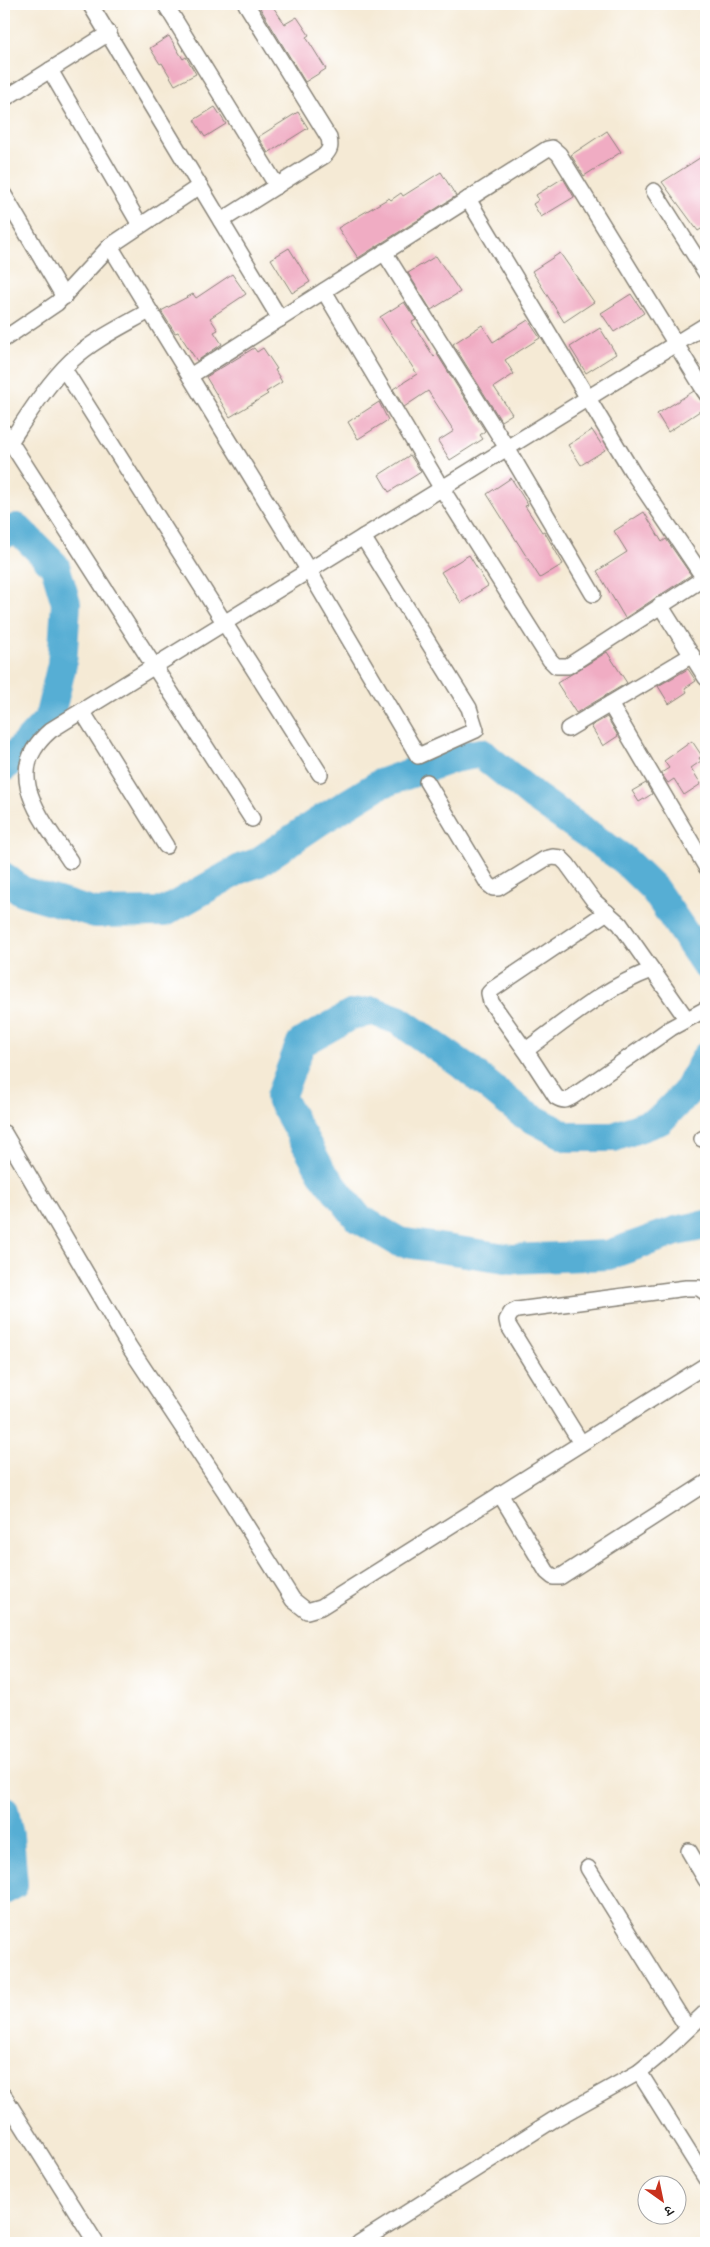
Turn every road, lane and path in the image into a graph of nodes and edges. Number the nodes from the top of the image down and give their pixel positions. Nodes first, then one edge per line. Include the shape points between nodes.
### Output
1 (90, 4) edge
2 (165, 4) edge
3 (246, 4) edge
4 (108, 33) junction
5 (50, 70) junction
6 (4, 99) edge
7 (200, 186) junction
8 (278, 186) junction
9 (654, 191) dead end
10 (4, 195) edge
11 (468, 199) junction
12 (221, 221) junction
13 (140, 225) junction
14 (110, 246) junction
15 (384, 252) junction
16 (706, 273) edge
17 (324, 291) junction
18 (64, 297) junction
19 (150, 311) junction
20 (280, 319) junction
21 (706, 325) edge
22 (4, 339) edge
23 (677, 343) junction
24 (64, 369) junction
25 (190, 376) junction
26 (706, 394) edge
27 (588, 398) junction
28 (7, 437) edge
29 (506, 448) junction
30 (442, 488) junction
31 (363, 537) junction
32 (309, 571) junction
33 (705, 578) edge
34 (593, 594) dead end
35 (660, 604) junction
36 (225, 623) junction
37 (692, 655) junction
38 (154, 667) junction
39 (706, 678) edge
40 (610, 704) junction
41 (82, 711) junction
42 (568, 729) dead end
43 (320, 774) dead end
44 (427, 782) dead end
45 (252, 818) dead end
46 (166, 846) dead end
47 (70, 861) dead end
48 (706, 867) edge
49 (607, 912) junction
50 (652, 970) junction
51 (706, 1009) edge
52 (686, 1018) junction
53 (526, 1050) junction
54 (4, 1133) edge
55 (706, 1293) edge
56 (706, 1366) edge
57 (582, 1443) junction
58 (706, 1483) edge
59 (500, 1494) junction
60 (689, 1851) dead end
61 (588, 1868) dead end
62 (706, 1880) edge
63 (705, 2017) edge
64 (688, 2030) junction
65 (639, 2072) junction
66 (4, 2096) edge
67 (706, 2179) edge
68 (96, 2243) edge
69 (359, 2243) edge

1 - 4 street
2 - 8 street
3 - 8 street via 329,138 330,145 324,156
4 - 5 street
4 - 7 street
5 - 6 street
5 - 13 street
7 - 12 street
7 - 13 street
8 - 12 street
9 - 16 street
10 - 18 street
11 - 15 street
11 - 23 street via 547,149 556,150
11 - 27 street
12 - 20 street
13 - 14 street
14 - 18 street
14 - 19 street
15 - 17 street
15 - 29 street
17 - 20 street
17 - 30 street
18 - 22 street
19 - 24 street via 104,337
19 - 25 street
20 - 25 street
21 - 23 street
23 - 26 street
23 - 27 street
24 - 28 street
24 - 36 street
25 - 32 street
27 - 29 street
27 - 33 street via 633,473
28 - 38 street
29 - 30 street
29 - 34 street
30 - 31 street
30 - 35 street via 556,666 568,666
31 - 32 street
31 - 32 street via 469,708 476,730 418,756
32 - 36 street
33 - 35 street
35 - 37 street
36 - 38 street
36 - 43 street
37 - 39 street
37 - 40 street
38 - 41 street
38 - 45 street
40 - 42 street
40 - 48 street
41 - 46 street
41 - 47 street via 38,740 27,757 24,773 35,809
44 - 49 street via 493,888 503,886 545,858 561,858 594,901
49 - 50 street via 620,924
49 - 53 street via 489,993 490,1002
50 - 52 street
50 - 53 street via 613,987
51 - 52 street
52 - 53 street via 567,1100 561,1101 556,1097
54 - 59 street via 130,1348 300,1607 307,1612 321,1608
55 - 57 street via 699,1288 686,1288 511,1313 508,1325
56 - 57 street
57 - 59 street
58 - 59 street via 560,1577 553,1577 544,1567
60 - 62 street
61 - 64 street
63 - 64 street
64 - 65 street
65 - 67 street
65 - 69 street via 553,2120
66 - 68 street

